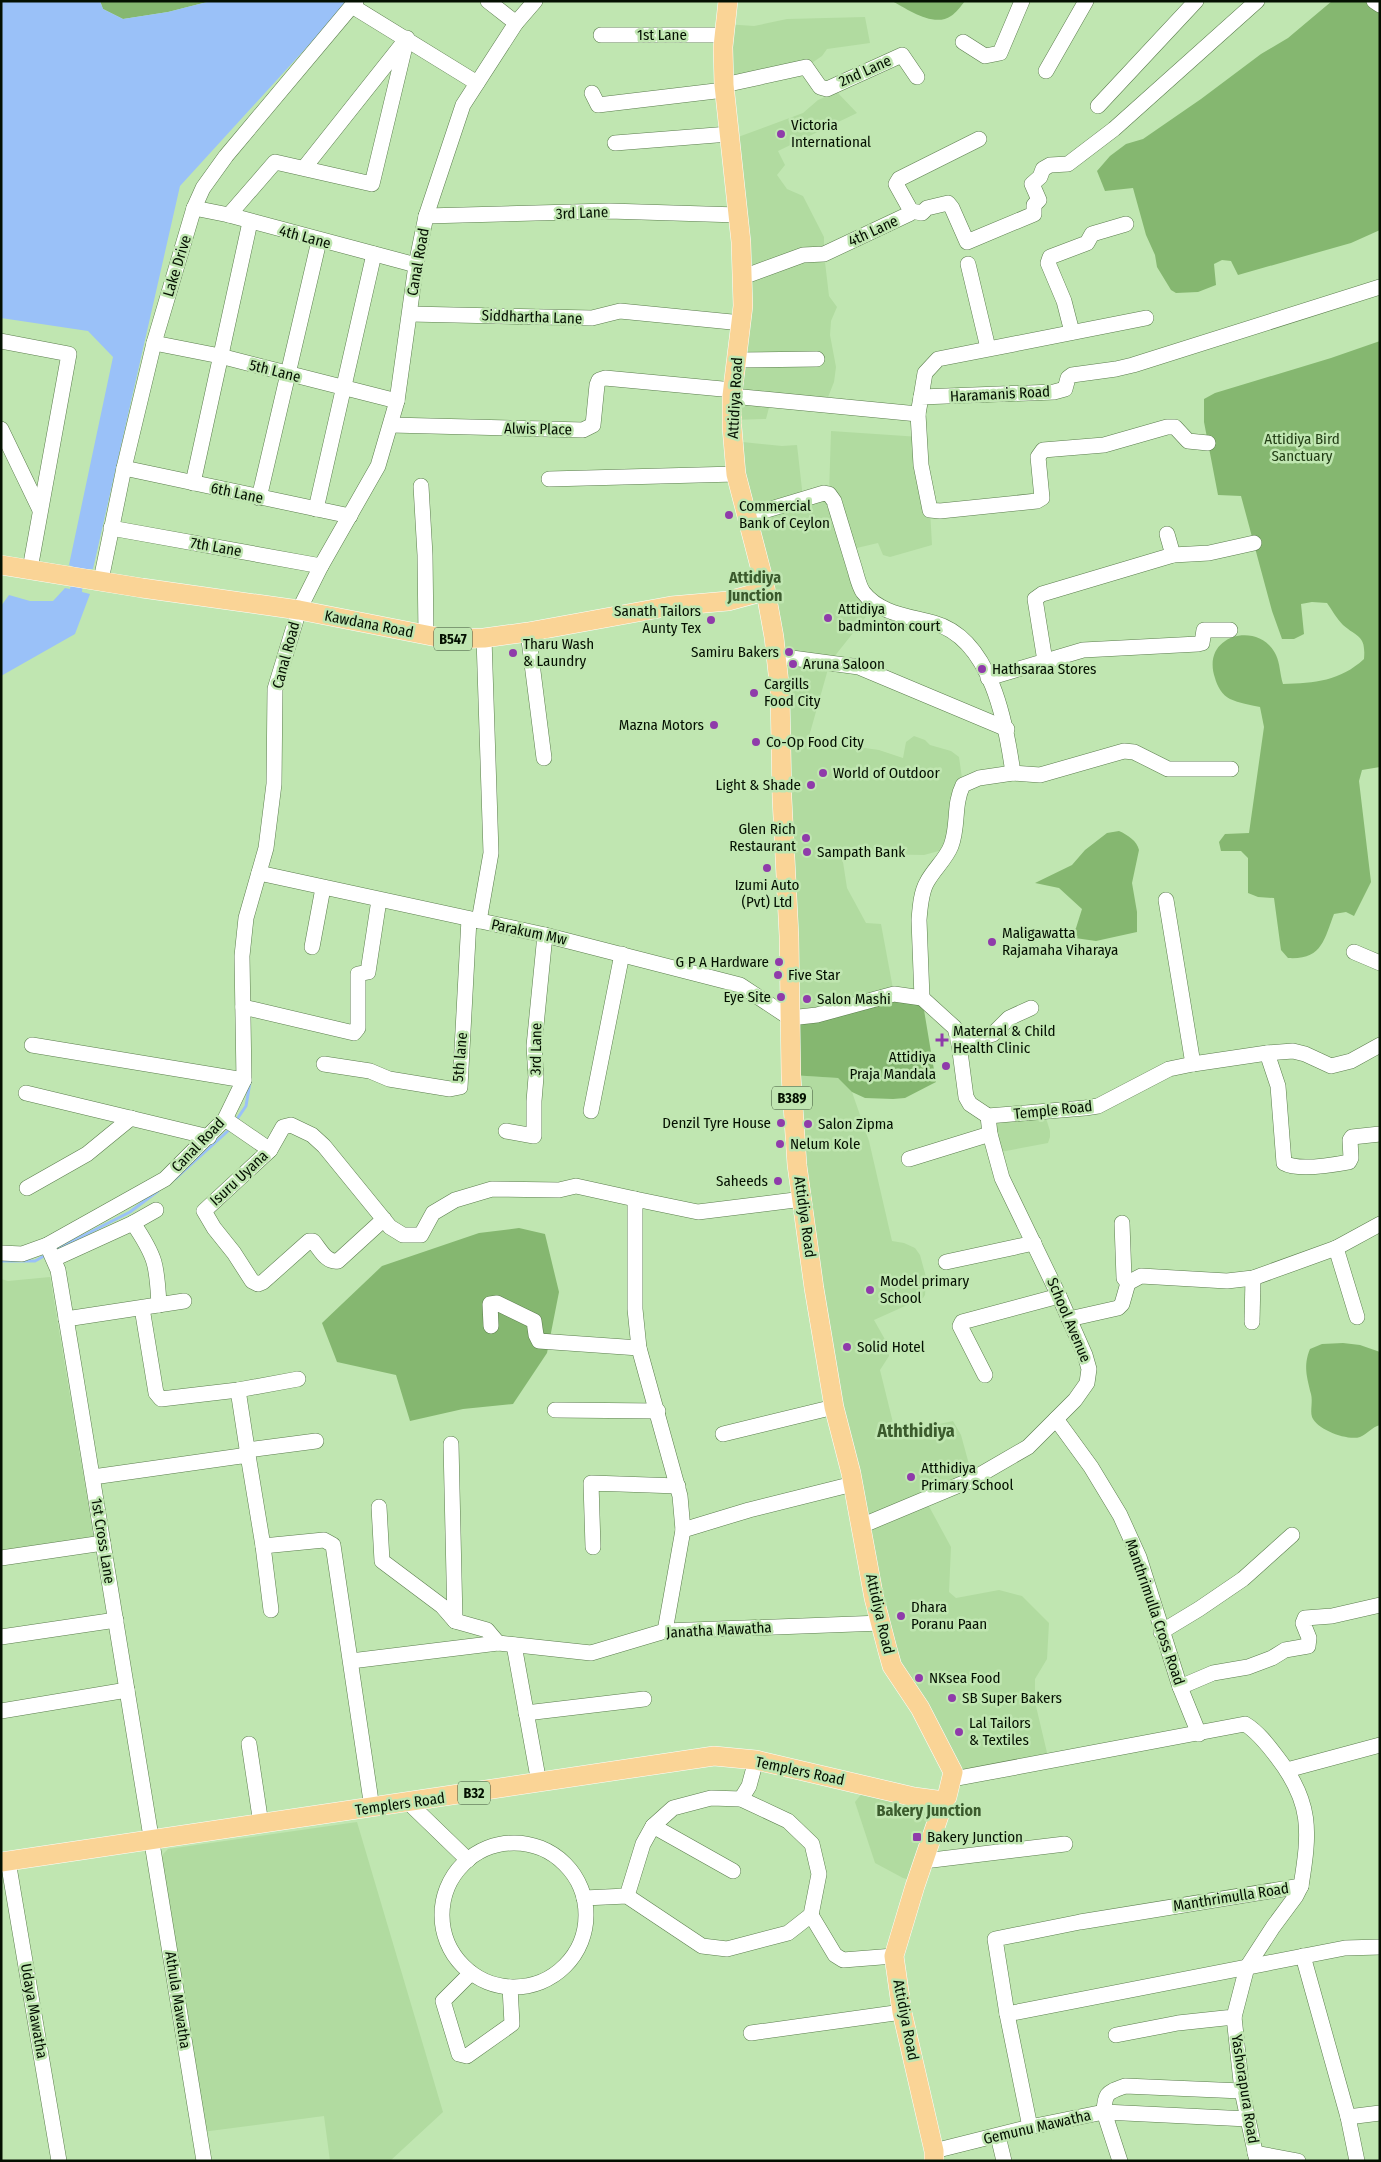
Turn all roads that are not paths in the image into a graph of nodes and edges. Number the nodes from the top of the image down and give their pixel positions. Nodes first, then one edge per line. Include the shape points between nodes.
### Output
1 (488, 1) edge
2 (535, 1) edge
3 (728, 1) edge
4 (1022, 1) edge
5 (1086, 1) edge
6 (1196, 1) edge
7 (1257, 1) edge
8 (1374, 1) edge
9 (354, 3) edge
10 (1380, 6) edge
11 (516, 23) junction
12 (601, 34) dead end
13 (724, 35) junction
14 (407, 38) junction
15 (963, 42) dead end
16 (1046, 71) dead end
17 (917, 77) dead end
18 (477, 83) junction
19 (724, 88) junction
20 (592, 93) dead end
21 (1098, 106) dead end
22 (729, 134) junction
23 (979, 139) dead end
24 (615, 143) dead end
25 (304, 168) junction
26 (194, 208) junction
27 (911, 211) junction
28 (229, 215) junction
29 (738, 215) junction
30 (426, 216) junction
31 (250, 222) junction
32 (1126, 224) dead end
33 (319, 241) junction
34 (374, 254) junction
35 (968, 264) dead end
36 (416, 265) junction
37 (742, 277) junction
38 (1380, 286) edge
39 (410, 314) junction
40 (1146, 318) dead end
41 (742, 323) junction
42 (1072, 332) junction
43 (1, 341) edge
44 (154, 343) junction
45 (988, 348) junction
46 (220, 356) junction
47 (817, 359) dead end
48 (737, 360) junction
49 (288, 374) junction
50 (343, 387) junction
51 (733, 393) junction
52 (921, 397) junction
53 (397, 401) junction
54 (918, 414) junction
55 (390, 425) junction
56 (1, 430) edge
57 (1208, 443) dead end
58 (124, 468) junction
59 (736, 474) junction
60 (549, 479) dead end
61 (193, 483) junction
62 (421, 486) dead end
63 (259, 498) junction
64 (316, 509) junction
65 (40, 510) junction
66 (350, 516) junction
67 (747, 516) junction
68 (111, 528) junction
69 (1167, 534) dead end
70 (1254, 544) dead end
71 (1173, 555) junction
72 (1, 565) edge
73 (321, 566) junction
74 (30, 569) junction
75 (94, 579) junction
76 (765, 591) junction
77 (299, 610) junction
78 (1230, 630) dead end
79 (528, 632) junction
80 (426, 636) junction
81 (484, 638) junction
82 (777, 656) junction
83 (1045, 661) junction
84 (988, 678) junction
85 (1007, 729) junction
86 (544, 758) dead end
87 (1231, 769) dead end
88 (1014, 773) junction
89 (259, 873) junction
90 (324, 888) junction
91 (379, 900) junction
92 (1166, 900) dead end
93 (474, 920) junction
94 (545, 935) junction
95 (312, 947) dead end
96 (1354, 952) dead end
97 (622, 954) junction
98 (1380, 963) edge
99 (922, 998) junction
100 (243, 1007) junction
101 (1031, 1008) dead end
102 (790, 1018) junction
103 (959, 1044) junction
104 (32, 1045) dead end
105 (1380, 1045) edge
106 (1267, 1053) junction
107 (324, 1064) dead end
108 (1193, 1064) junction
109 (244, 1080) junction
110 (26, 1093) dead end
111 (591, 1111) dead end
112 (988, 1116) junction
113 (131, 1118) junction
114 (230, 1122) junction
115 (506, 1131) dead end
116 (990, 1134) junction
117 (1380, 1134) edge
118 (209, 1136) junction
119 (270, 1150) junction
120 (909, 1159) dead end
121 (27, 1188) dead end
122 (634, 1199) junction
123 (802, 1199) junction
124 (156, 1210) dead end
125 (384, 1219) junction
126 (133, 1223) junction
127 (1122, 1223) dead end
128 (1380, 1224) edge
129 (1034, 1243) junction
130 (1336, 1248) junction
131 (50, 1252) junction
132 (1, 1253) edge
133 (946, 1262) dead end
134 (1253, 1278) junction
135 (1128, 1283) junction
136 (1060, 1296) junction
137 (184, 1301) dead end
138 (159, 1305) junction
139 (142, 1308) junction
140 (1358, 1317) dead end
141 (66, 1319) junction
142 (1069, 1319) junction
143 (1252, 1322) dead end
144 (491, 1326) dead end
145 (639, 1348) junction
146 (985, 1376) dead end
147 (298, 1379) dead end
148 (238, 1390) junction
149 (834, 1407) junction
150 (555, 1410) dead end
151 (658, 1411) junction
152 (1056, 1419) junction
153 (722, 1434) dead end
154 (316, 1440) dead end
155 (451, 1444) dead end
156 (247, 1452) junction
157 (93, 1477) junction
158 (853, 1484) junction
159 (678, 1486) junction
160 (379, 1507) dead end
161 (861, 1526) junction
162 (683, 1530) junction
163 (1292, 1535) dead end
164 (104, 1543) junction
165 (263, 1546) junction
166 (593, 1547) dead end
167 (1, 1558) edge
168 (1380, 1605) edge
169 (271, 1610) dead end
170 (116, 1620) junction
171 (455, 1621) junction
172 (882, 1623) junction
173 (665, 1631) junction
174 (1161, 1632) junction
175 (1, 1637) edge
176 (498, 1642) junction
177 (514, 1645) junction
178 (351, 1661) junction
179 (1180, 1686) junction
180 (127, 1690) junction
181 (644, 1699) dead end
182 (1, 1711) edge
183 (526, 1713) junction
184 (1199, 1734) junction
185 (249, 1744) dead end
186 (1380, 1745) edge
187 (756, 1760) junction
188 (1288, 1770) junction
189 (952, 1779) junction
190 (539, 1784) junction
191 (741, 1799) junction
192 (944, 1801) junction
193 (410, 1803) junction
194 (372, 1808) junction
195 (261, 1824) junction
196 (653, 1826) junction
197 (151, 1840) junction
198 (1065, 1844) dead end
199 (468, 1860) junction
200 (924, 1861) junction
201 (5, 1862) edge
202 (733, 1871) dead end
203 (1301, 1886) junction
204 (628, 1896) junction
205 (584, 1898) junction
206 (811, 1915) junction
207 (1380, 1947) edge
208 (894, 1956) junction
209 (1303, 1956) junction
210 (1247, 1967) junction
211 (471, 1972) junction
212 (510, 1987) junction
213 (902, 2012) junction
214 (1007, 2014) junction
215 (1234, 2017) junction
216 (751, 2033) dead end
217 (1116, 2035) dead end
218 (1242, 2091) junction
219 (1104, 2112) junction
220 (1380, 2113) edge
221 (1348, 2117) junction
222 (1248, 2119) junction
223 (1030, 2127) junction
224 (998, 2136) junction
225 (934, 2156) edge
226 (1256, 2157) edge
227 (59, 2161) edge
228 (204, 2161) edge
229 (1004, 2161) edge
230 (1120, 2161) edge
231 (1298, 2161) edge
232 (1357, 2161) edge

1 - 11 street
2 - 11 street, Canal Road
3 - 13 main road, Attidiya Road / B389
4 - 15 street via 1000,53 985,56
5 - 16 street
6 - 21 street
7 - 27 street via 1107,134 1068,164 1050,165 1043,169 1032,184 1039,200 1034,205 1034,214 967,242 948,204 927,208 922,213
8 - 10 street
9 - 14 street
9 - 26 street, Lake Drive via 226,156 203,188
11 - 18 street, Canal Road
12 - 13 street, 1st Lane
13 - 19 main road, Attidiya Road / B389
14 - 18 street
14 - 25 street
14 - 25 street via 372,184
17 - 19 street, 2nd Lane via 902,55 826,89 806,68
18 - 30 street, Canal Road via 463,105
19 - 20 street via 598,105
19 - 22 main road, Attidiya Road / B389
22 - 24 street
22 - 29 main road, Attidiya Road / B389
23 - 27 street, 4th Lane via 899,179 896,184
25 - 28 street via 275,162
26 - 28 street, 4th Lane
26 - 44 street, Lake Drive
27 - 37 street, 4th Lane via 824,254 803,255
28 - 31 street, 4th Lane
29 - 30 street, 3rd Lane via 609,211
29 - 37 main road, Attidiya Road / B389
30 - 36 street, Canal Road
31 - 33 street, 4th Lane
31 - 46 street
32 - 42 street via 1092,234 1087,243 1050,257 1048,263 1064,301
33 - 34 street, 4th Lane
33 - 49 street
34 - 36 street, 4th Lane
34 - 50 street
35 - 45 street
36 - 39 street, Canal Road
37 - 41 main road, Attidiya Road / B389
38 - 52 street, Haramanis Road via 1132,365 1072,375 1065,389 1035,394
39 - 41 street, Siddhartha Lane via 592,318 620,310
39 - 53 street, Canal Road
40 - 42 street
41 - 48 main road, Attidiya Road / B389
42 - 45 street
43 - 65 street via 69,354
44 - 46 street, 5th Lane
44 - 58 street, Lake Drive
45 - 52 street via 938,359 925,373
46 - 49 street, 5th Lane
46 - 61 street
47 - 48 street
48 - 51 main road, Attidiya Road / B389
49 - 50 street, 5th Lane
49 - 63 street
50 - 53 street, 5th Lane
50 - 64 street
51 - 54 street
51 - 55 street, Alwis Place via 604,378 597,385 593,425 583,430
51 - 59 main road, Attidiya Road / B389
52 - 54 street
53 - 55 street, Canal Road
54 - 57 street via 921,465 930,510 1037,501 1042,498 1038,457 1043,450 1104,445 1167,427 1175,427 1188,441
55 - 66 street, Canal Road via 378,466
56 - 65 street
58 - 61 street, 6th Lane
58 - 68 street, Lake Drive
59 - 60 street
59 - 67 main road, Attidiya Road / B389
61 - 63 street, 6th Lane
62 - 80 street
63 - 64 street, 6th Lane
64 - 66 street, 6th Lane
65 - 74 street
66 - 73 street, Canal Road
67 - 76 main road, Attidiya Road / B389
67 - 84 street via 829,494 862,591 885,610 937,624 964,640
68 - 73 street, 7th Lane
68 - 75 street, Lake Drive
69 - 71 street
70 - 71 street via 1209,554
71 - 83 street via 1042,594 1035,599
72 - 74 main road, Kawdana Road / B547
73 - 77 street, Canal Road
74 - 75 main road, Kawdana Road / B547
75 - 77 main road, Kawdana Road / B547
76 - 79 main road, Kawdana Road / B547 via 728,601 671,606
76 - 82 main road, Attidiya Road / B389
77 - 80 main road, Kawdana Road / B547
77 - 89 street, Canal Road via 275,689 274,784 266,848
78 - 83 street via 1204,630 1202,643 1198,644 1083,650
79 - 81 main road, Kawdana Road / B547
79 - 86 street
80 - 81 main road, Kawdana Road / B547
81 - 93 street via 491,853
82 - 85 street via 859,667
82 - 102 main road, Attidiya Road / B389
83 - 84 street
84 - 85 street via 1001,705
85 - 88 street
87 - 88 street via 1168,768 1134,752 1124,751 1040,775
88 - 99 street via 979,778 963,785 957,797 955,834 950,848 926,883 920,907
89 - 90 street, Parakum Mw
89 - 100 street, Canal Road via 246,918 242,956
90 - 91 street, Parakum Mw
90 - 95 street
91 - 93 street, Parakum Mw
91 - 100 street via 368,972 358,974 358,1028 354,1033
92 - 108 street
93 - 94 street, Parakum Mw
93 - 107 street, 5th lane via 460,1087 450,1089 389,1079 370,1072
94 - 97 street, Parakum Mw
94 - 115 street, 3rd Lane via 534,1046 534,1136
96 - 98 street
97 - 102 street, Parakum Mw via 740,986
97 - 111 street
99 - 102 street via 894,994 817,1015
99 - 103 street via 955,1028
100 - 109 street, Canal Road
101 - 103 street via 1010,1018 993,1034
102 - 123 main road, Attidiya Road / B389 via 794,1129
103 - 112 street via 966,1097 970,1104
104 - 109 street
105 - 106 street, Temple Road via 1331,1066 1293,1051
106 - 108 street, Temple Road
106 - 117 street via 1278,1086 1284,1163 1290,1167 1349,1162 1352,1137
108 - 112 street, Temple Road via 1158,1074 1098,1106
109 - 114 street, Canal Road
110 - 113 street
112 - 116 street, School Avenue
113 - 118 street
113 - 121 street via 87,1154
114 - 118 street, Canal Road
114 - 119 street
116 - 120 street
116 - 129 street, School Avenue via 1002,1178
118 - 131 street, Canal Road via 165,1179
119 - 125 street, Isuru Uyana via 283,1127 291,1125 312,1136 324,1146
119 - 125 street, Isuru Uyana via 204,1211 252,1281 263,1282 309,1241 313,1241 327,1258 338,1261
122 - 123 street via 698,1212
122 - 125 street, Isuru Uyana via 576,1186 559,1190 492,1189 455,1200 434,1213 421,1235 403,1235
122 - 145 street
123 - 149 main road, Attidiya Road / B389
124 - 126 street
126 - 131 street
126 - 138 street via 150,1249 157,1270
127 - 135 street via 1124,1278
128 - 130 street
129 - 133 street
129 - 136 street, School Avenue
130 - 134 street
130 - 140 street
131 - 132 street, Canal Road
131 - 141 street, 1st Cross Lane
134 - 135 street via 1227,1281 1141,1276
134 - 143 street
135 - 142 street via 1118,1308
136 - 142 street, School Avenue
136 - 146 street via 962,1322 960,1326
137 - 138 street
138 - 139 street
139 - 141 street
139 - 148 street via 156,1393 160,1399
141 - 157 street, 1st Cross Lane
142 - 152 street, School Avenue via 1090,1369 1087,1383 1076,1400
144 - 145 street via 490,1304 497,1303 534,1321 539,1341
145 - 151 street
147 - 148 street
148 - 156 street
149 - 153 street
149 - 158 main road, Attidiya Road / B389
150 - 151 street
151 - 159 street
152 - 161 street, School Avenue via 1028,1447 1000,1465
152 - 174 street, Manthrimulla Cross Road via 1120,1514 1139,1557
154 - 156 street
155 - 171 street
156 - 157 street
156 - 165 street
157 - 164 street, 1st Cross Lane
158 - 161 main road, Attidiya Road / B389
158 - 162 street
159 - 162 street
159 - 166 street via 590,1483
160 - 171 street via 382,1561 442,1606
161 - 172 main road, Attidiya Road / B389 via 874,1598
162 - 173 street
163 - 174 street via 1243,1579
164 - 167 street
164 - 170 street, 1st Cross Lane
165 - 169 street
165 - 178 street via 324,1540 333,1545
168 - 179 street via 1332,1616 1305,1618 1303,1623 1309,1638 1308,1646 1285,1650 1248,1667 1213,1673
170 - 175 street
170 - 180 street, 1st Cross Lane
171 - 176 street via 487,1630
172 - 173 street, Janatha Mawatha
172 - 189 main road, Attidiya Road / B389 via 892,1666 920,1708 953,1772
173 - 177 street, Janatha Mawatha via 591,1653
174 - 179 street, Manthrimulla Cross Road
176 - 177 street, Janatha Mawatha
176 - 178 street, Janatha Mawatha
177 - 183 street
178 - 194 street
179 - 184 street, Manthrimulla Cross Road
180 - 182 street
180 - 197 street, 1st Cross Lane
181 - 183 street
183 - 190 street
184 - 188 street, Manthrimulla Road via 1245,1724
184 - 189 street, Manthrimulla Road
185 - 195 street
186 - 188 street
187 - 190 main road, Templers Road / B32 via 714,1756
187 - 191 street via 749,1786
187 - 192 main road, Templers Road / B32 via 914,1798
188 - 203 street, Manthrimulla Road via 1302,1795 1305,1811 1306,1850
189 - 192 main road, Attidiya Road
190 - 193 main road, Templers Road / B32
191 - 196 street via 711,1798 673,1808
191 - 206 street via 788,1821 812,1844 819,1874
192 - 200 main road, Attidiya Road
193 - 194 main road, Templers Road / B32
193 - 199 street
194 - 195 main road, Templers Road / B32
195 - 197 main road, Templers Road / B32
196 - 202 street
196 - 204 street via 643,1844
197 - 201 main road, Templers Road / B32
197 - 228 street, Athula Mawatha
198 - 200 street
199 - 205 street via 486,1849 506,1844 527,1844 564,1863
199 - 211 street via 455,1874 442,1908 448,1944
200 - 208 main road, Attidiya Road
201 - 227 street, Udaya Mawatha
203 - 210 street
203 - 214 street, Manthrimulla Road via 995,1938
204 - 205 street
204 - 206 street via 702,1946 727,1949 788,1933
205 - 212 street via 583,1936 569,1961 547,1979
206 - 208 street via 835,1955 844,1960
207 - 209 street via 1345,1948
208 - 213 main road, Attidiya Road
209 - 210 street
209 - 221 street
210 - 214 street
210 - 215 street
211 - 212 street via 483,1980
211 - 212 street via 443,2001 459,2054 463,2056 512,2024
213 - 216 street
213 - 225 main road, Attidiya Road
214 - 223 street, Manthrimulla Road
215 - 217 street via 1178,2023
215 - 218 street, Yashorapura Road
218 - 219 street, Gemunu Mawatha via 1125,2086 1108,2092 1104,2097
218 - 222 street, Yashorapura Road
219 - 222 street
219 - 223 street, Gemunu Mawatha
219 - 230 street
220 - 221 street
221 - 232 street
222 - 226 street, Yashorapura Road
223 - 224 street, Gemunu Mawatha
224 - 225 street, Gemunu Mawatha
224 - 229 street
226 - 231 street

